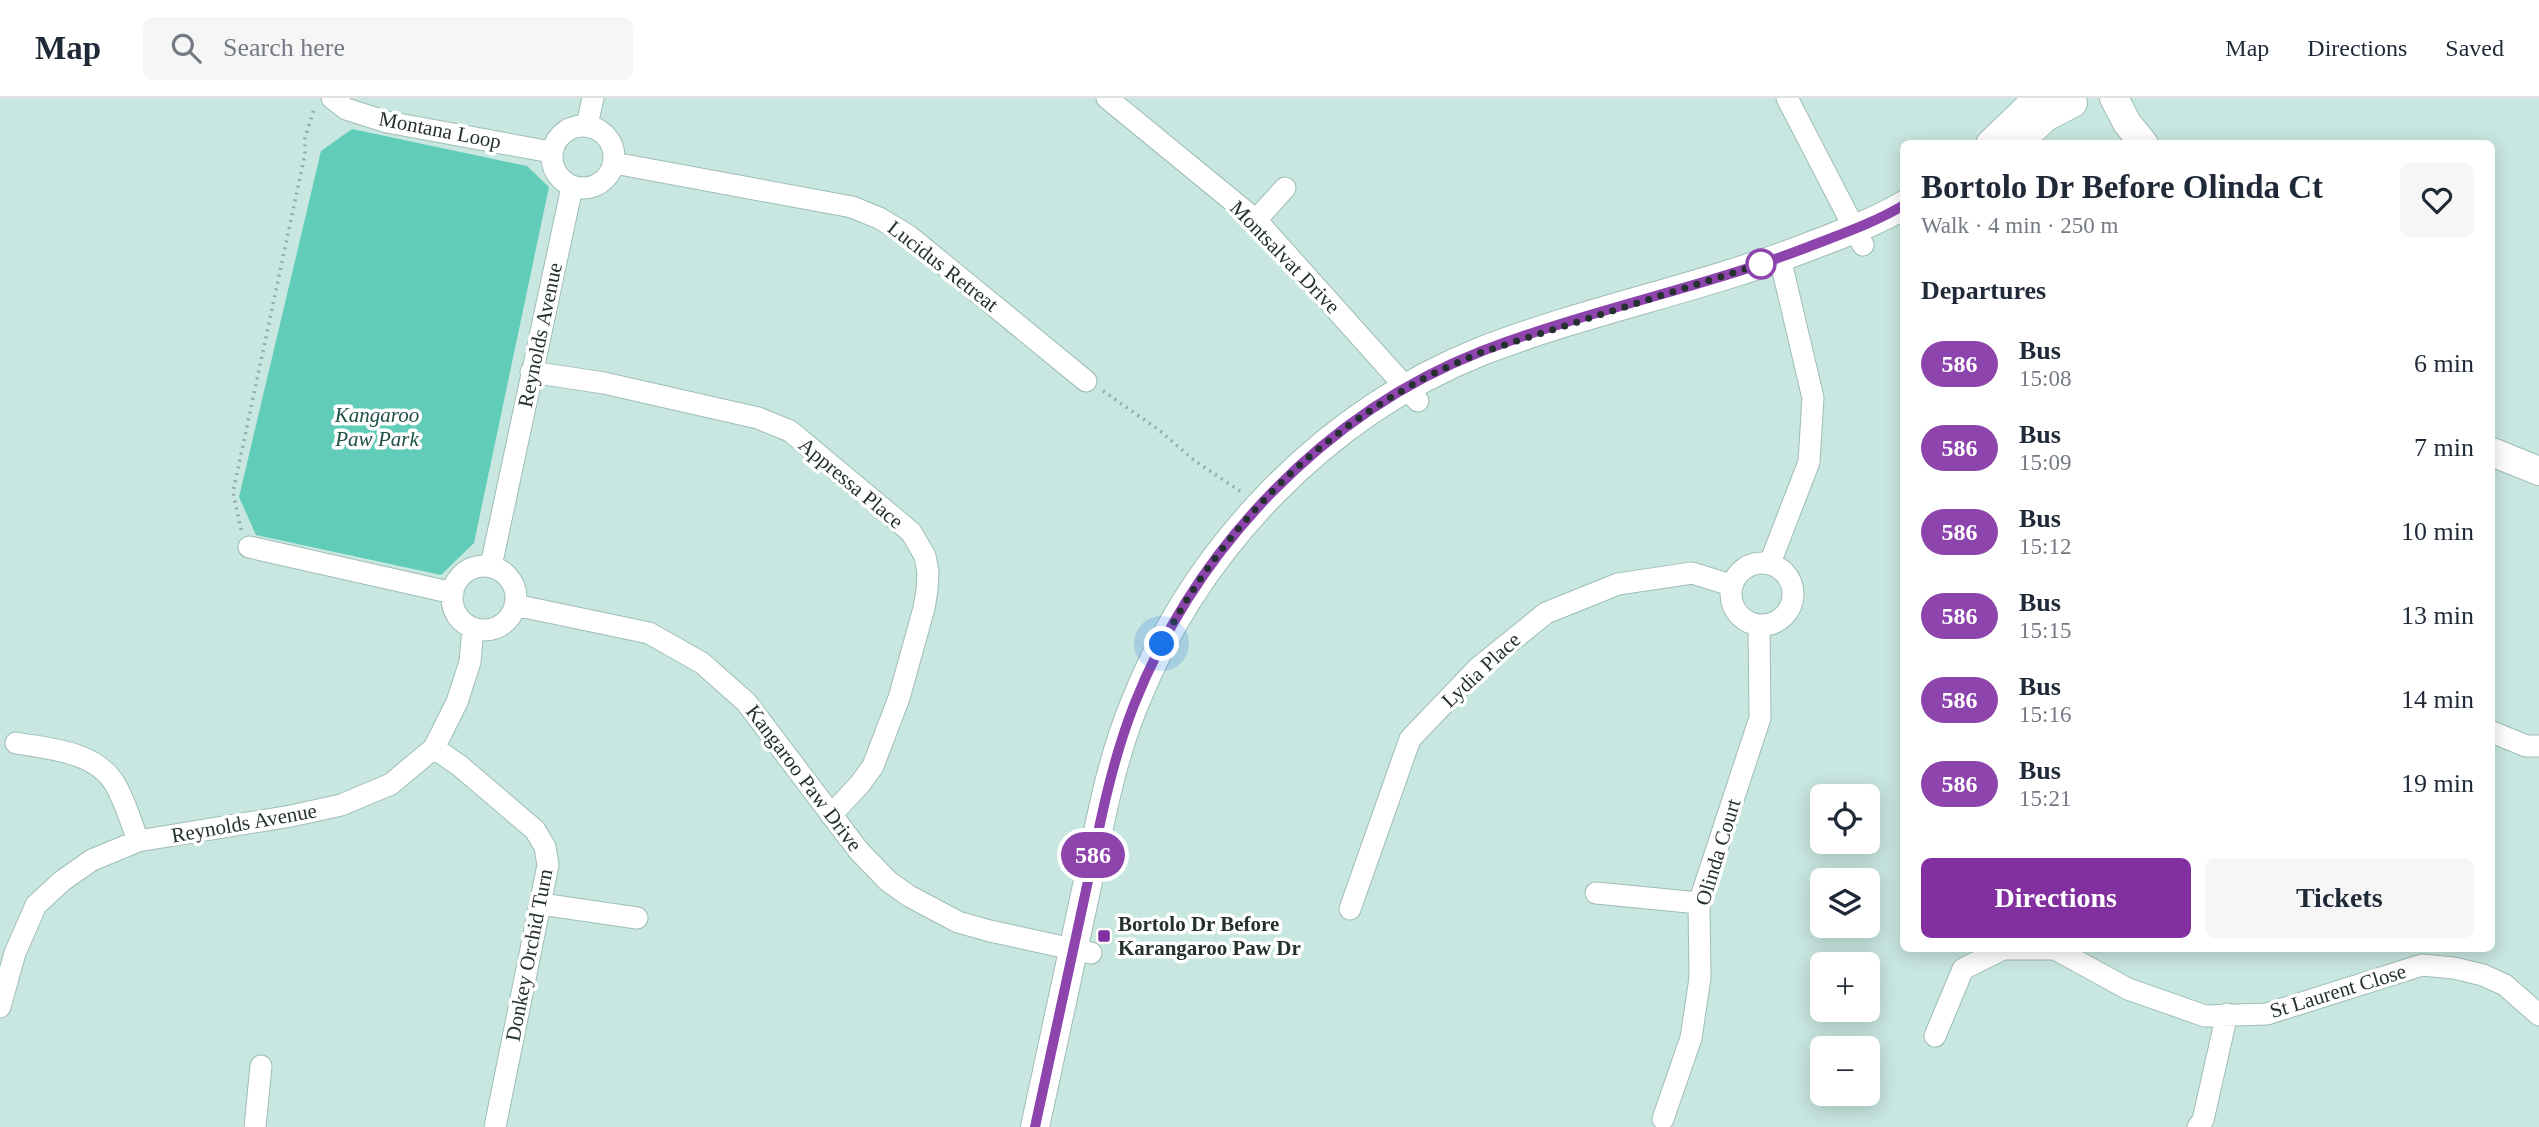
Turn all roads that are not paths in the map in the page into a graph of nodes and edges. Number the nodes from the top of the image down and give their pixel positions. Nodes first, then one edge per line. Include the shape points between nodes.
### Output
1 (332, 98) edge
2 (593, 98) edge
3 (1107, 98) edge
4 (1787, 98) edge
5 (2038, 98) edge
6 (2088, 100) edge
7 (587, 125) junction
8 (2136, 134) edge
9 (1994, 140) edge
10 (2021, 140) edge
11 (551, 152) junction
12 (614, 163) junction
13 (572, 187) junction
14 (1286, 188) dead end
15 (1900, 207) edge
16 (1256, 220) junction
17 (1900, 227) edge
18 (1859, 237) junction
19 (1782, 266) junction
20 (531, 372) junction
21 (1086, 381) road end
22 (1413, 394) junction
23 (2495, 453) edge
24 (2539, 471) edge
25 (249, 547) road end
26 (1770, 563) junction
27 (491, 566) junction
28 (1731, 584) junction
29 (453, 593) junction
30 (515, 606) junction
31 (1759, 625) junction
32 (473, 628) junction
33 (2495, 733) edge
34 (16, 743) dead end
35 (2539, 746) edge
36 (434, 748) junction
37 (831, 815) junction
38 (138, 841) junction
39 (1596, 892) dead end
40 (1699, 903) junction
41 (541, 904) junction
42 (1350, 909) dead end
43 (638, 918) dead end
44 (1082, 951) junction
45 (1997, 952) edge
46 (2060, 952) edge
47 (4, 981) edge
48 (0, 1007) edge
49 (2227, 1014) junction
50 (2539, 1015) edge
51 (1935, 1036) dead end
52 (261, 1066) dead end
53 (1663, 1119) dead end
54 (255, 1127) edge
55 (495, 1127) edge
56 (1035, 1127) edge
57 (1053, 1127) edge
58 (2198, 1127) edge

1 - 11 street, Montana Loop via 346,109 387,122
2 - 7 street
3 - 16 street, Montsalvat Drive
4 - 18 street
5 - 9 street
6 - 8 street
6 - 10 street via 2046,117
7 - 11 street via 560,134
7 - 12 street via 612,142
11 - 13 street via 556,173
12 - 13 street via 603,181
12 - 21 street, Lucidus Retreat via 852,207 879,218 909,236
13 - 20 street, Reynolds Avenue
14 - 16 street
15 - 18 street
16 - 22 street, Montsalvat Drive
17 - 18 street
18 - 19 street
19 - 22 street
19 - 26 street via 1813,398 1809,462
20 - 27 street, Reynolds Avenue
20 - 37 street, Appressa Place via 604,383 758,418 790,432 911,532 925,556 927,590 899,698 873,766
22 - 44 street via 1281,509 1227,570 1199,614 1161,684 1134,760
23 - 24 street
25 - 29 street
26 - 28 street via 1752,563
26 - 31 street via 1789,576 1794,592 1791,608 1781,620
27 - 29 street via 473,568 458,579
27 - 30 street via 510,580
28 - 31 street via 1733,606 1740,617
28 - 42 street, Lydia Place via 1692,573 1619,584 1546,613 1478,668 1410,739
29 - 32 street via 454,610
30 - 32 street via 502,624
30 - 37 street, Kangaroo Paw Drive via 649,634 702,663 746,702
31 - 40 street, Olinda Court via 1760,718
32 - 36 street, Reynolds Avenue via 470,662
33 - 35 street via 2526,746
34 - 38 street via 82,757 99,768 114,782
36 - 38 street, Reynolds Avenue via 391,784 341,805
36 - 41 street, Donkey Orchid Turn via 535,830 548,864
37 - 44 street, Kangaroo Paw Drive via 888,881 936,911 990,931
38 - 47 street, Reynolds Avenue via 92,860 36,905
39 - 40 street
40 - 53 street, Olinda Court via 1700,978 1691,1038
41 - 43 street
41 - 55 street, Donkey Orchid Turn
44 - 56 street
44 - 57 street
45 - 51 street, St Laurent Close via 1963,969
46 - 49 street, St Laurent Close via 2128,989 2204,1016
47 - 48 street, Reynolds Avenue
49 - 50 street, St Laurent Close via 2267,1014 2422,965 2483,975 2505,985
49 - 58 street
52 - 54 street

